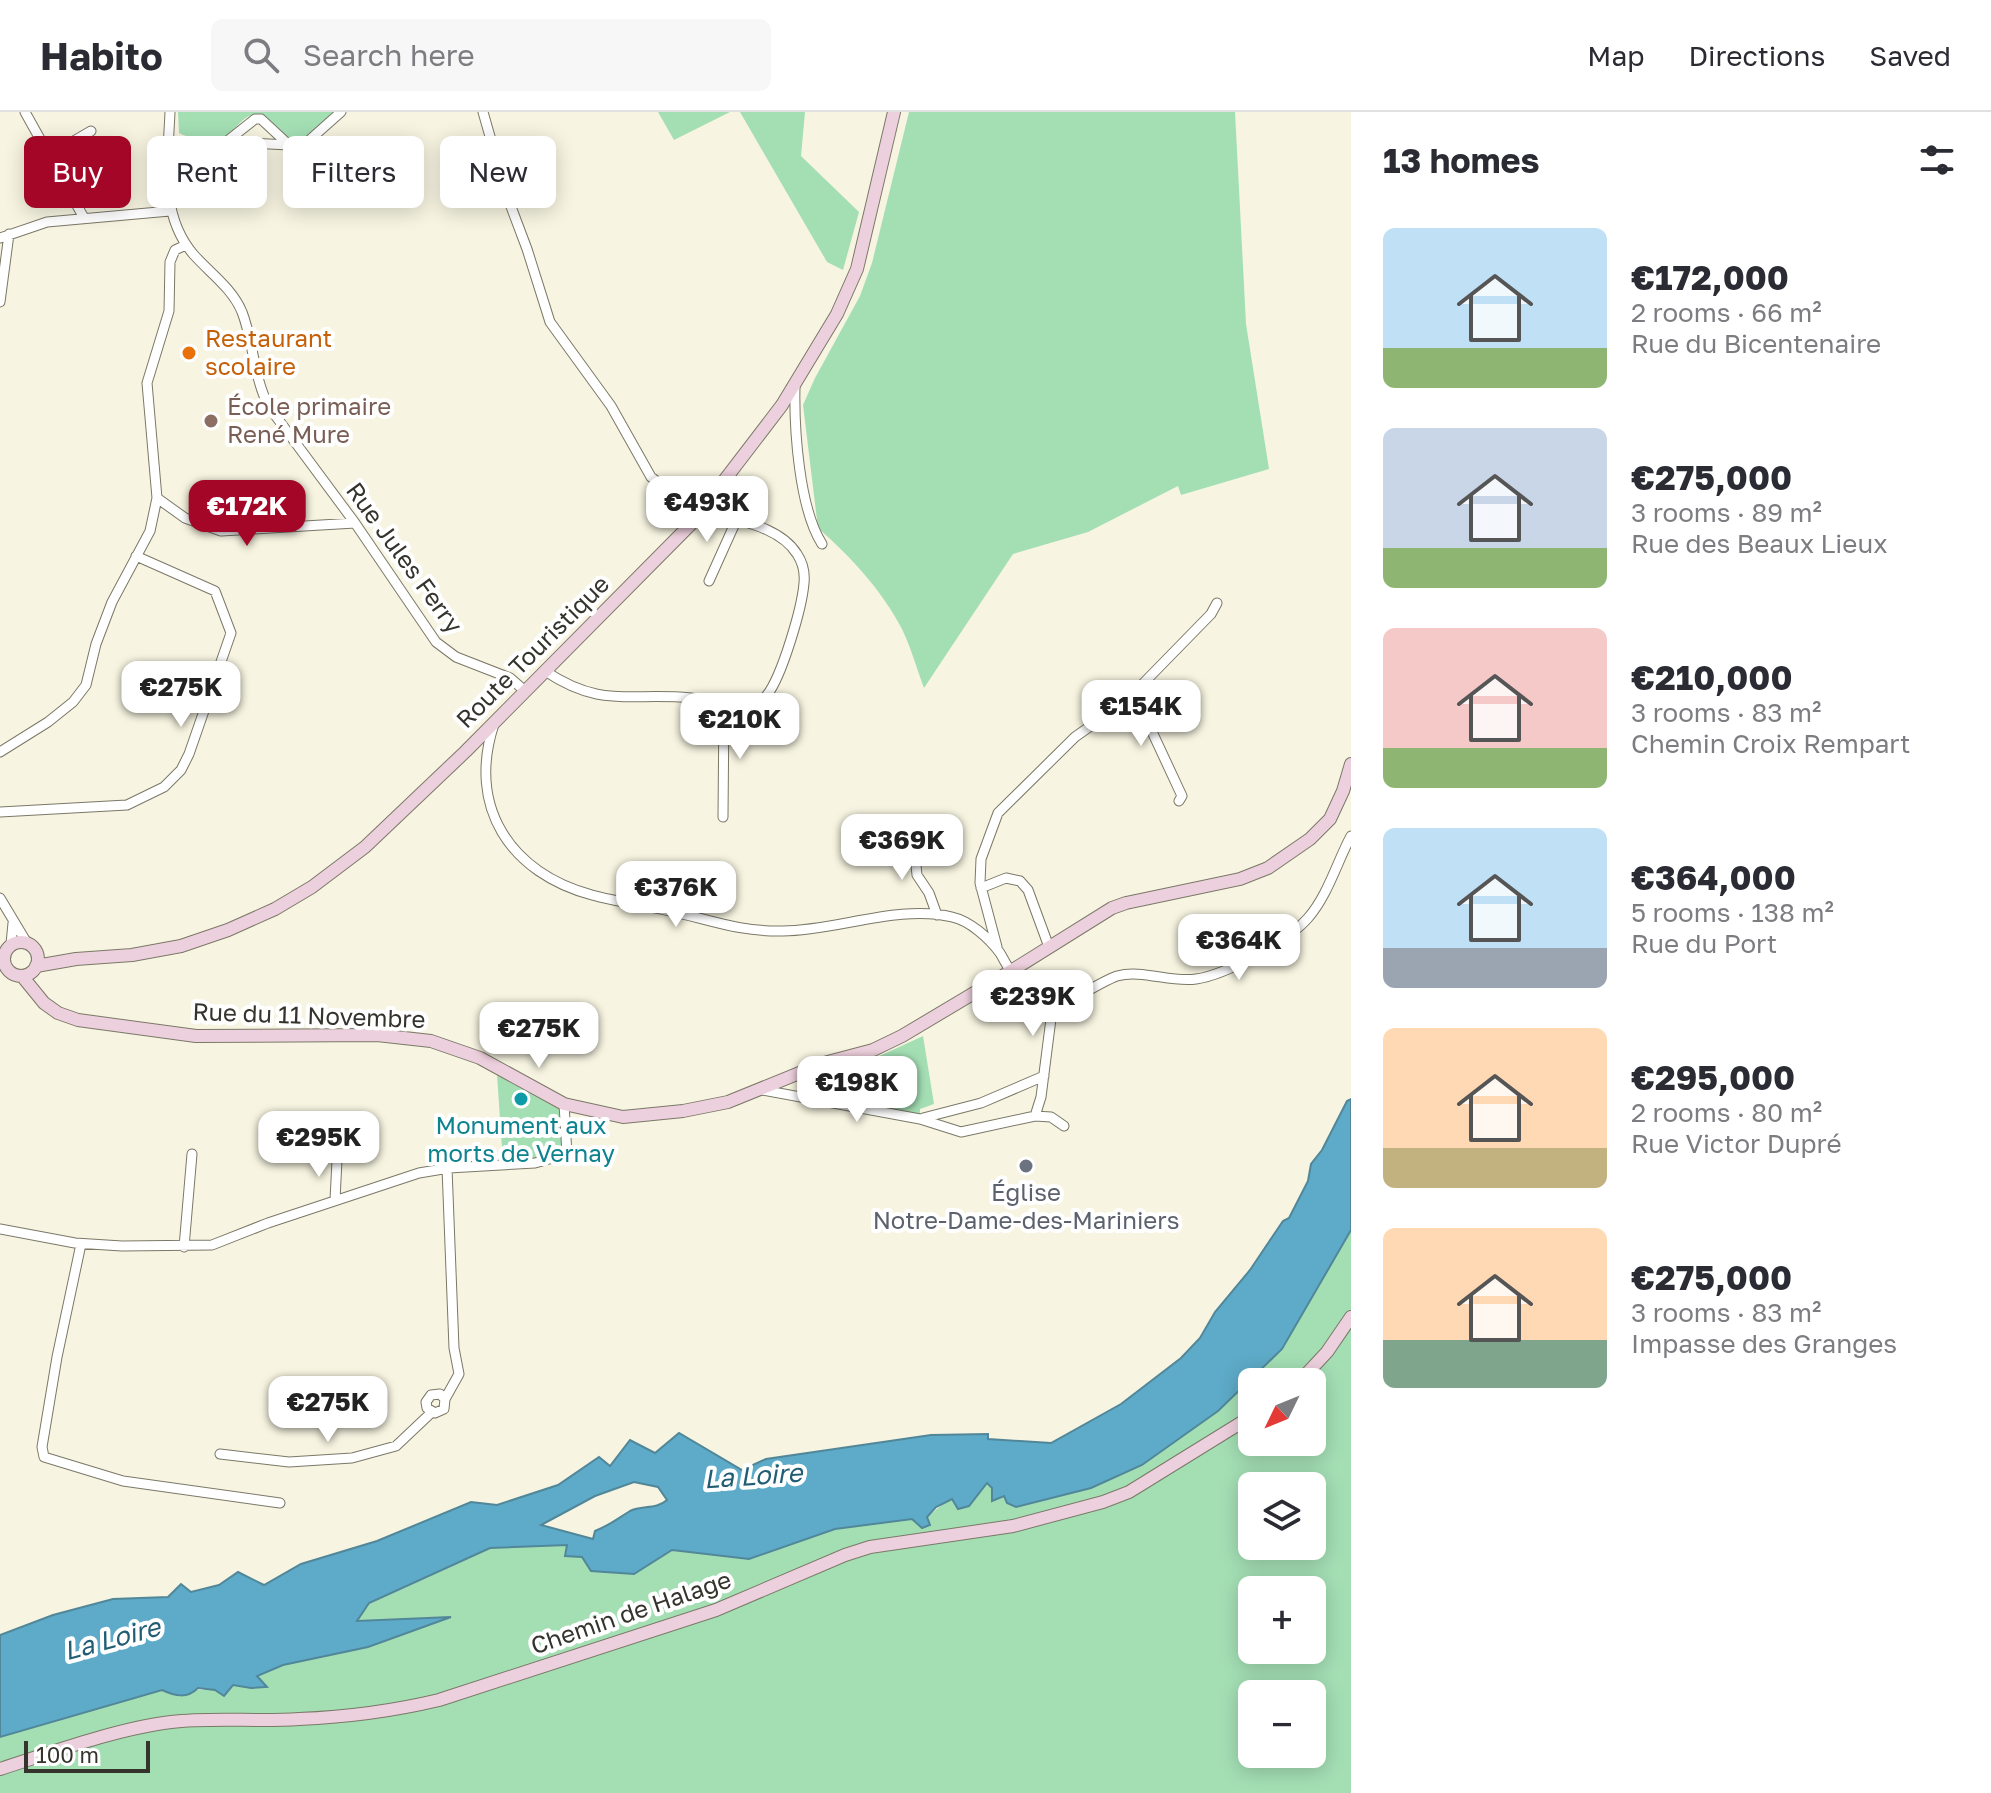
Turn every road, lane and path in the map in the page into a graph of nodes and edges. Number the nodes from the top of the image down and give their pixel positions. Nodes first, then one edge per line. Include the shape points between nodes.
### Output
1 (25, 112) edge
2 (170, 112) edge
3 (341, 112) edge
4 (483, 112) edge
5 (894, 112) edge
6 (91, 131) dead end
7 (39, 136) edge
8 (82, 136) edge
9 (169, 136) edge
10 (234, 136) edge
11 (314, 136) edge
12 (283, 139) edge
13 (79, 208) edge
14 (169, 208) edge
15 (170, 211) junction
16 (84, 218) junction
17 (5, 236) edge
18 (186, 245) junction
19 (0, 302) edge
20 (795, 383) junction
21 (157, 498) junction
22 (702, 512) junction
23 (736, 521) junction
24 (355, 523) junction
25 (822, 544) dead end
26 (136, 556) junction
27 (709, 581) dead end
28 (1217, 603) dead end
29 (545, 671) junction
30 (525, 691) junction
31 (1134, 693) junction
32 (724, 705) junction
33 (495, 721) junction
34 (466, 751) junction
35 (0, 752) edge
36 (1351, 764) edge
37 (484, 769) junction
38 (1179, 801) dead end
39 (0, 812) edge
40 (723, 817) dead end
41 (898, 834) dead end
42 (1351, 836) edge
43 (981, 888) junction
44 (0, 898) edge
45 (937, 915) junction
46 (13, 923) junction
47 (29, 944) junction
48 (1049, 947) junction
49 (7, 948) edge
50 (998, 950) junction
51 (76, 959) junction
52 (20, 970) edge
53 (1011, 971) junction
54 (1052, 1011) junction
55 (1044, 1076) junction
56 (762, 1090) junction
57 (564, 1104) junction
58 (1035, 1116) junction
59 (920, 1119) junction
60 (1064, 1126) dead end
61 (192, 1154) dead end
62 (337, 1160) dead end
63 (447, 1168) junction
64 (335, 1200) junction
65 (0, 1229) edge
66 (81, 1244) junction
67 (184, 1247) junction
68 (1351, 1317) edge
69 (1312, 1368) edge
70 (445, 1399) junction
71 (432, 1412) junction
72 (1238, 1425) edge
73 (220, 1454) dead end
74 (280, 1503) dead end
75 (0, 1769) edge

1 - 7 street
2 - 9 street, Rue Jules Ferry
3 - 11 street
4 - 22 street via 550,322 611,406 651,477
5 - 20 street, Route Touristique via 857,269
6 - 8 street
10 - 12 street via 261,119
13 - 16 street
14 - 15 street, Rue Jules Ferry
15 - 16 street
15 - 18 street, Rue Jules Ferry
16 - 17 street via 47,222
17 - 19 street
18 - 21 street via 175,250 170,262 169,311 147,383
18 - 24 street, Rue Jules Ferry via 241,309 259,388 269,407
20 - 22 street, Route Touristique
20 - 25 street via 809,519
21 - 24 street via 185,518 221,531
21 - 26 street via 150,531
22 - 23 street
22 - 29 street, Route Touristique
23 - 27 street
23 - 32 street via 781,537 798,554 804,583 775,682 765,698 747,709
24 - 30 street, Rue Jules Ferry via 436,642 456,657 510,678
26 - 35 street via 96,644 86,685 48,722
26 - 39 street via 215,591 231,633 181,770 164,787 127,805
28 - 31 street
29 - 30 street, Route Touristique
29 - 32 street via 576,689 607,698 694,699
30 - 33 street, Route Touristique
31 - 38 street via 1182,796
31 - 43 street via 1075,737 998,813 981,859
32 - 40 street
33 - 34 street, Route Touristique
33 - 37 street
34 - 37 street via 473,752
34 - 51 street, Route Touristique via 365,847 275,909 181,946
36 - 48 street, Rue du 11 Novembre via 1330,819 1268,868 1112,908
37 - 45 street via 491,806 514,851 563,884 592,895 748,931 786,932
41 - 45 street via 915,856 917,875
42 - 54 street via 1309,917 1267,948 1223,973 1195,980 1115,977
43 - 48 street via 1006,878 1020,881
43 - 50 street
44 - 46 street
45 - 50 street via 973,927
46 - 47 street
46 - 49 street
47 - 49 street
47 - 51 street, Route Touristique
47 - 52 street via 37,955
48 - 53 street, Rue du 11 Novembre
49 - 52 street via 4,962
50 - 53 street
51 - 52 street, Route Touristique
52 - 57 street, Rue du 11 Novembre via 44,1003 78,1020 196,1036 377,1035 431,1041 480,1058
53 - 54 street
53 - 56 street, Rue du 11 Novembre via 873,1050 824,1063
54 - 55 street
55 - 58 street
55 - 59 street via 981,1103
56 - 57 street, Rue du 11 Novembre via 683,1111 623,1117
56 - 59 street
57 - 63 street via 567,1154 535,1163
58 - 59 street via 961,1132
58 - 60 street via 1051,1117
61 - 67 street
62 - 64 street
63 - 64 street
63 - 70 street via 459,1369
64 - 67 street via 212,1245
65 - 66 street
66 - 67 street
66 - 74 street via 57,1357 44,1457 123,1481
68 - 69 street
70 - 71 street via 444,1409
70 - 71 street via 437,1394 428,1397
71 - 73 street via 396,1446 352,1458 289,1462
72 - 75 street, Chemin de Halage via 1129,1492 1103,1502 1013,1526 870,1547 716,1610 439,1700 362,1714 153,1724

